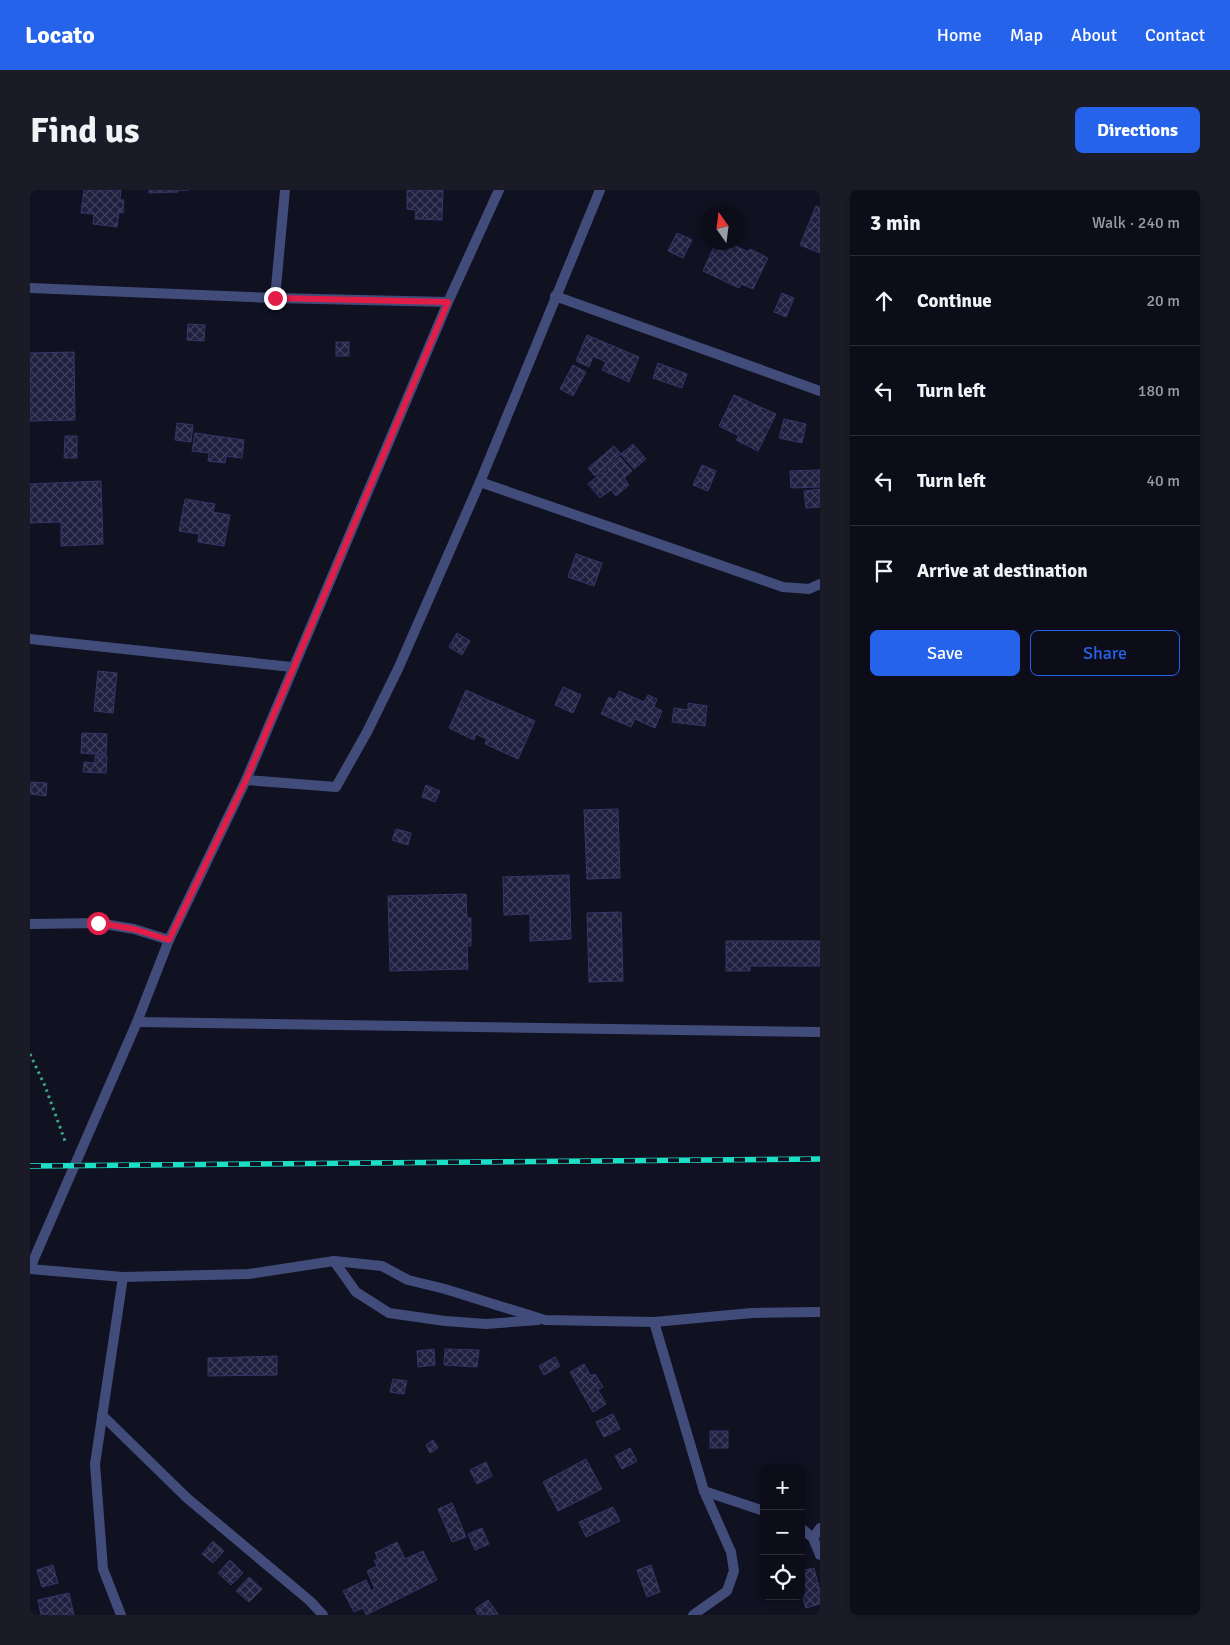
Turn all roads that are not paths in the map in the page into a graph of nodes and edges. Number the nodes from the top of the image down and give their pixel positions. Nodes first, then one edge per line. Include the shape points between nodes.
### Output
1 (285, 190) edge
2 (499, 190) edge
3 (600, 190) edge
4 (30, 288) edge
5 (555, 296) junction
6 (275, 298) junction
7 (448, 302) junction
8 (820, 391) edge
9 (480, 482) junction
10 (820, 584) edge
11 (30, 639) edge
12 (292, 667) junction
13 (246, 780) junction
14 (30, 924) edge
15 (169, 940) junction
16 (136, 1022) junction
17 (820, 1032) edge
18 (334, 1261) junction
19 (30, 1269) edge
20 (122, 1277) junction
21 (820, 1312) edge
22 (546, 1320) junction
23 (654, 1322) junction
24 (102, 1415) junction
25 (704, 1491) junction
26 (761, 1510) edge
27 (820, 1528) edge
28 (805, 1531) edge
29 (813, 1538) junction
30 (820, 1555) edge
31 (121, 1615) edge
32 (322, 1615) edge
33 (693, 1615) edge

1 - 6 street
2 - 7 street
3 - 5 street
4 - 6 street
5 - 8 street
5 - 9 street
6 - 7 street
7 - 12 street
9 - 10 street via 784,587 809,590
9 - 13 street via 398,670 336,787
11 - 12 street
12 - 13 street
13 - 15 street
14 - 15 street via 98,923 134,929
15 - 16 street
16 - 17 street
16 - 19 street
18 - 20 street via 249,1274
18 - 22 street via 382,1266 408,1280
18 - 22 street via 356,1292 389,1313 486,1324
19 - 20 street
20 - 24 street
21 - 23 street via 752,1313
22 - 23 street
23 - 25 street
24 - 31 street via 95,1464 103,1569
24 - 32 street via 187,1498 310,1601
25 - 26 street
25 - 33 street via 731,1552 734,1571 727,1591
27 - 29 street
28 - 29 street
29 - 30 street

